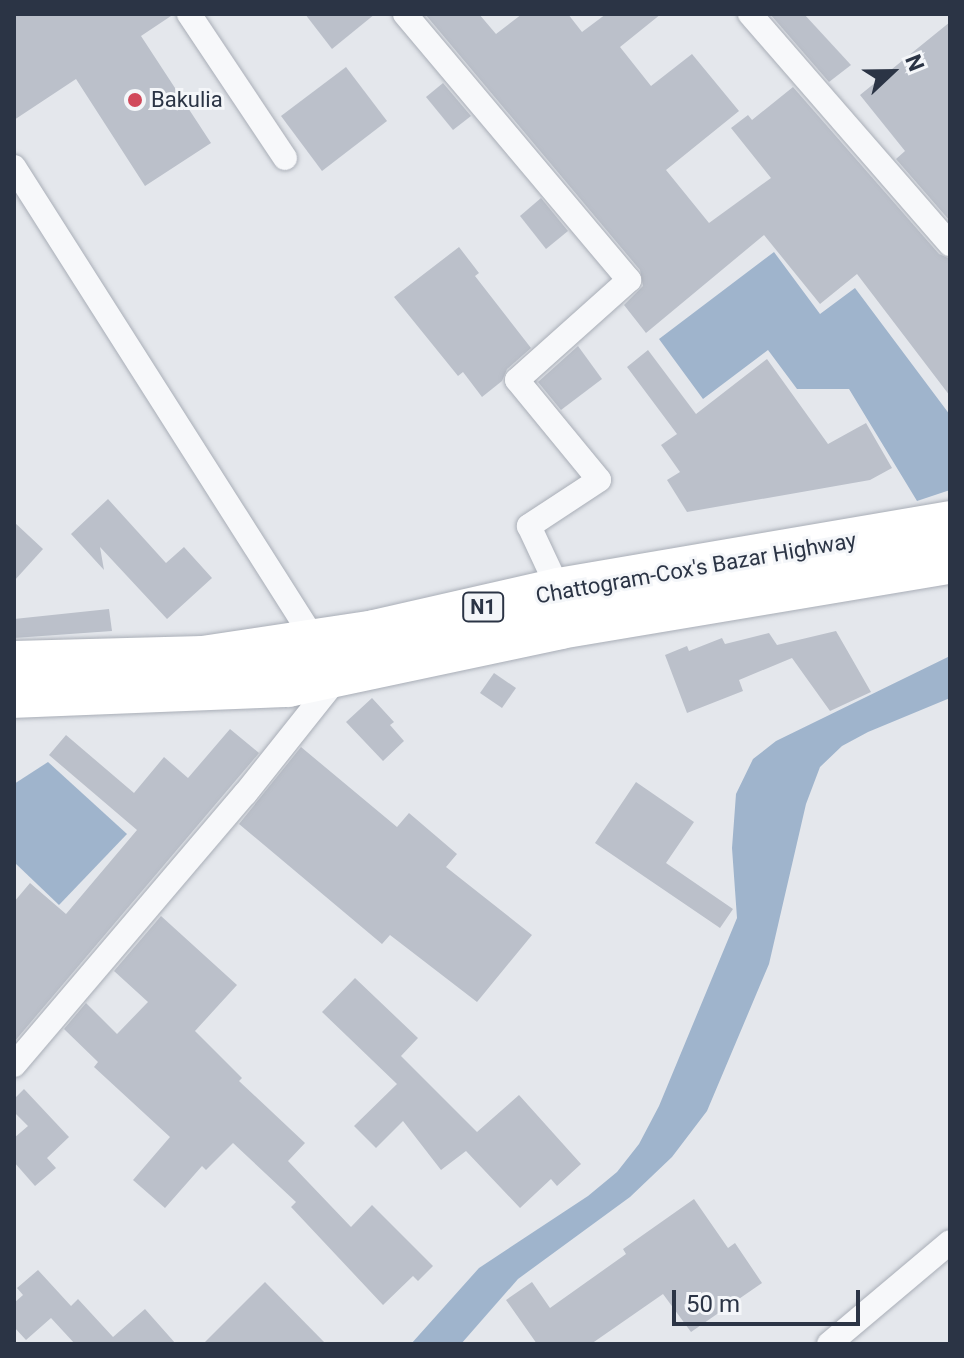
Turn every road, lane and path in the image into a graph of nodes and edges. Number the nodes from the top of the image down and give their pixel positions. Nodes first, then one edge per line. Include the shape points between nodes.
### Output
1 (189, 14) edge
2 (405, 14) edge
3 (750, 14) edge
4 (285, 158) dead end
5 (14, 167) edge
6 (950, 244) edge
7 (950, 523) edge
8 (950, 562) edge
9 (559, 590) junction
10 (327, 658) junction
11 (14, 663) edge
12 (14, 696) edge
13 (14, 1065) edge
14 (950, 1242) edge
15 (829, 1344) edge

1 - 4 street
2 - 9 street via 629,280 517,380 599,480 529,526
3 - 6 street
5 - 10 street
7 - 9 highway, Chattogram-Cox's Bazar Highway / N1
8 - 10 highway, Chattogram-Cox's Bazar Highway / N1 via 560,627
9 - 10 highway, Chattogram-Cox's Bazar Highway / N1 via 374,632
10 - 11 highway, Chattogram-Cox's Bazar Highway / N1
10 - 12 highway, Chattogram-Cox's Bazar Highway / N1 via 288,685
10 - 13 street via 245,794
14 - 15 street

